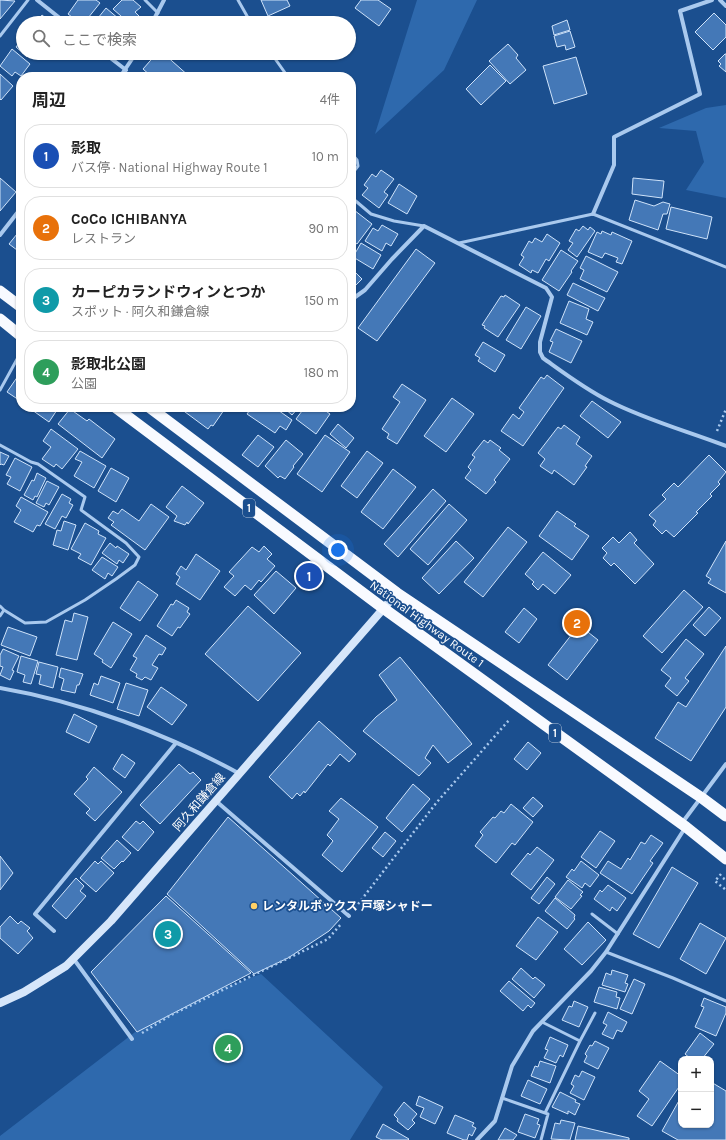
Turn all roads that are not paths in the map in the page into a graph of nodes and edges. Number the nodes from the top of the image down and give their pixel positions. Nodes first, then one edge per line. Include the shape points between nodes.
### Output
1 (28, 0) edge
2 (37, 0) edge
3 (145, 0) edge
4 (164, 0) edge
5 (238, 0) edge
6 (712, 0) edge
7 (720, 0) edge
8 (726, 6) edge
9 (158, 12) junction
10 (57, 16) edge
11 (156, 16) edge
12 (247, 16) edge
13 (0, 36) edge
14 (113, 60) edge
15 (132, 60) edge
16 (276, 60) edge
17 (126, 70) joint
18 (284, 72) edge
19 (356, 201) edge
20 (16, 214) edge
21 (593, 214) junction
22 (424, 226) junction
23 (0, 235) edge
24 (459, 243) junction
25 (726, 267) edge
26 (0, 291) edge
27 (356, 297) edge
28 (16, 303) edge
29 (0, 319) edge
30 (16, 332) edge
31 (16, 361) edge
32 (0, 390) edge
33 (122, 412) edge
34 (159, 412) edge
35 (0, 445) edge
36 (726, 446) edge
37 (397, 593) junction
38 (0, 606) edge
39 (383, 608) junction
40 (4, 610) junction
41 (0, 616) edge
42 (0, 688) edge
43 (176, 743) junction
44 (726, 764) edge
45 (240, 774) junction
46 (702, 798) junction
47 (216, 801) junction
48 (726, 816) edge
49 (683, 826) junction
50 (726, 859) edge
51 (592, 914) dead end
52 (349, 916) dead end
53 (54, 931) dead end
54 (618, 934) junction
55 (606, 952) junction
56 (73, 958) junction
57 (726, 1001) edge
58 (0, 1003) edge
59 (595, 1013) dead end
60 (542, 1022) junction
61 (132, 1039) dead end
62 (580, 1041) junction
63 (502, 1098) junction
64 (545, 1113) junction
65 (477, 1140) edge
66 (541, 1140) edge

1 - 13 lane
2 - 10 street
3 - 9 lane
4 - 9 street
5 - 12 lane
6 - 21 street via 680,11 700,94 614,137 614,164
7 - 8 street
9 - 11 street
14 - 17 street
15 - 17 street
16 - 18 lane
19 - 22 lane via 371,214
20 - 23 street
21 - 24 lane
21 - 25 lane
22 - 24 street
22 - 27 street via 366,290
24 - 36 street via 546,288 552,297 540,342 543,358 577,383 608,401 641,416
26 - 28 highway
29 - 30 highway
31 - 32 lane
33 - 39 highway, National Highway Route 1 / 1
34 - 37 highway, National Highway Route 1 / 1
35 - 40 lane via 38,464 85,497 81,510 126,543 139,557 135,565 116,579 46,622 25,623
37 - 39 main road, 阿久和鎌倉線
37 - 46 highway, National Highway Route 1 / 1
38 - 40 lane
39 - 45 main road, 阿久和鎌倉線
39 - 49 highway, National Highway Route 1 / 1
40 - 41 lane
42 - 43 street via 70,704
43 - 45 street
43 - 53 street via 35,914
44 - 46 street
45 - 47 main road, 阿久和鎌倉線
46 - 48 highway, National Highway Route 1 / 1
46 - 49 street
47 - 52 street
47 - 56 main road, 阿久和鎌倉線 via 111,921
49 - 50 highway, National Highway Route 1 / 1
49 - 54 street
51 - 54 lane
54 - 55 street
55 - 57 lane
55 - 60 street
56 - 58 main road, 阿久和鎌倉線 via 66,966 24,992
56 - 61 street
59 - 62 lane
60 - 62 lane
60 - 63 street via 533,1031 512,1066
62 - 64 lane
63 - 64 lane
63 - 65 street via 495,1121
64 - 66 lane via 548,1114

